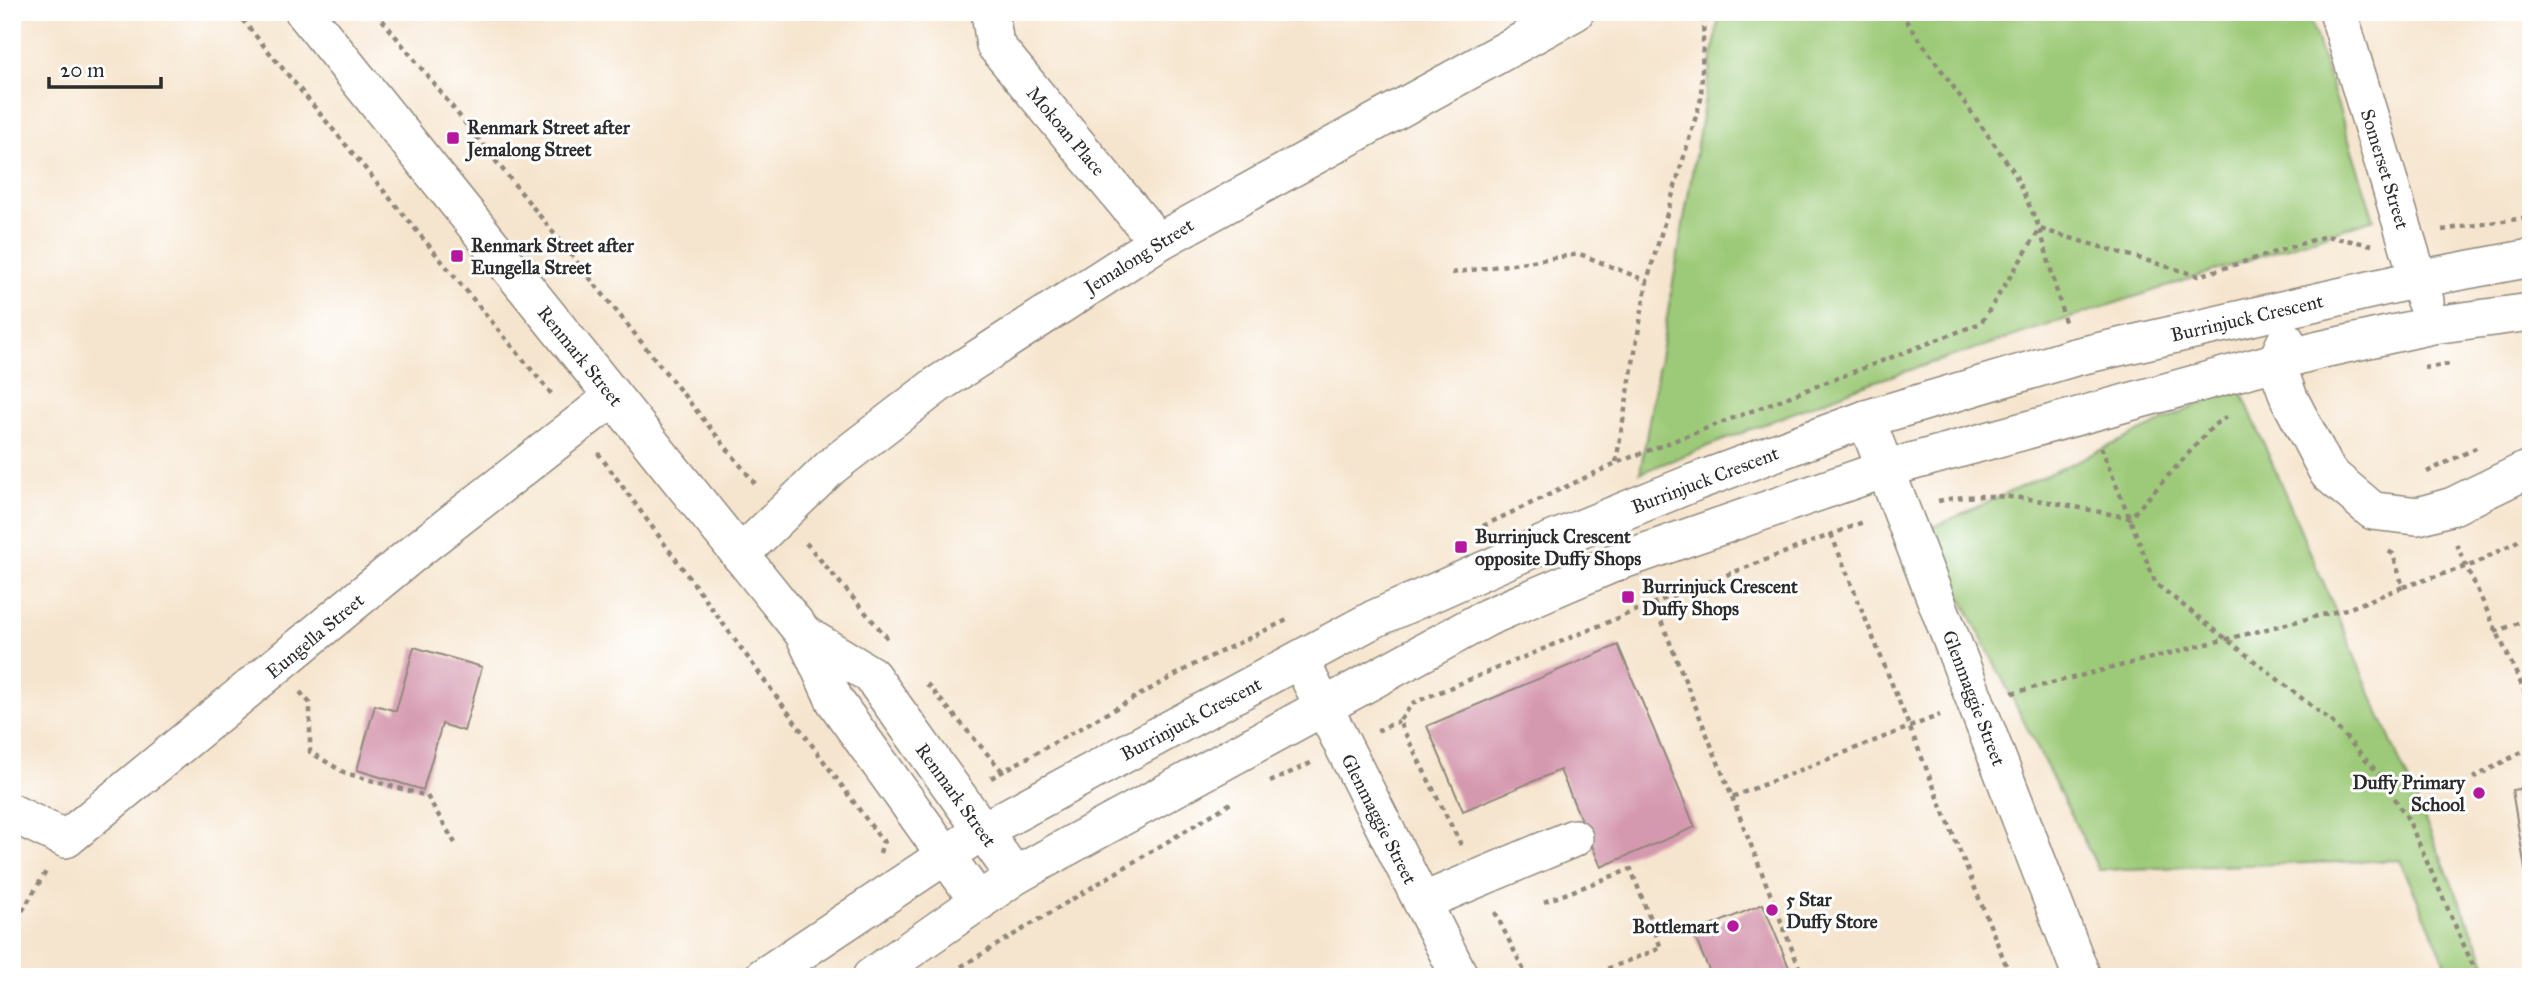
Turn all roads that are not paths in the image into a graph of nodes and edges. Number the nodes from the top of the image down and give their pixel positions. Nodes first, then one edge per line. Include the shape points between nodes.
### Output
1 (304, 12) edge
2 (990, 12) edge
3 (1575, 12) edge
4 (2338, 12) edge
5 (1158, 242) junction
6 (2531, 258) edge
7 (2418, 279) junction
8 (2304, 304) junction
9 (2531, 312) edge
10 (2433, 325) junction
11 (2276, 362) junction
12 (613, 397) junction
13 (1866, 419) junction
14 (2531, 468) edge
15 (1885, 469) junction
16 (740, 555) junction
17 (804, 634) junction
18 (1300, 660) junction
19 (1322, 709) junction
20 (12, 813) edge
21 (982, 831) junction
22 (1574, 838) dead end
23 (946, 856) junction
24 (1015, 876) junction
25 (979, 902) junction
26 (1422, 902) junction
27 (771, 975) edge
28 (871, 977) edge
29 (1460, 977) edge
30 (2082, 977) edge

1 - 12 street, Renmark Street
2 - 5 street, Mokoan Place via 995,45
3 - 5 street, Jemalong Street
4 - 7 street, Somerset Street
5 - 16 street, Jemalong Street via 937,385 832,466
6 - 7 street, Burrinjuck Crescent
7 - 8 street, Burrinjuck Crescent
7 - 10 street, Somerset Street
8 - 11 street
8 - 13 street, Burrinjuck Crescent via 2075,358
9 - 10 street
10 - 11 street
11 - 14 street via 2328,473 2373,511 2418,516
11 - 15 street
12 - 16 street, Renmark Street
12 - 20 street, Eungella Street via 416,551 66,839
13 - 15 street, Glenmaggie Street
13 - 18 street, Burrinjuck Crescent via 1548,542 1374,619
15 - 19 street via 1614,563 1488,617
15 - 30 street, Glenmaggie Street
16 - 17 street, Renmark Street
17 - 21 street, Renmark Street via 871,676
17 - 23 street, Renmark Street via 835,701
18 - 19 street, Glenmaggie Street
18 - 21 street, Burrinjuck Crescent
19 - 24 street
19 - 26 street, Glenmaggie Street
21 - 23 street, Burrinjuck Crescent
21 - 24 street, Renmark Street
22 - 26 street
23 - 25 street, Renmark Street
23 - 27 street, Burrinjuck Crescent
24 - 25 street
25 - 28 street
26 - 29 street, Glenmaggie Street

